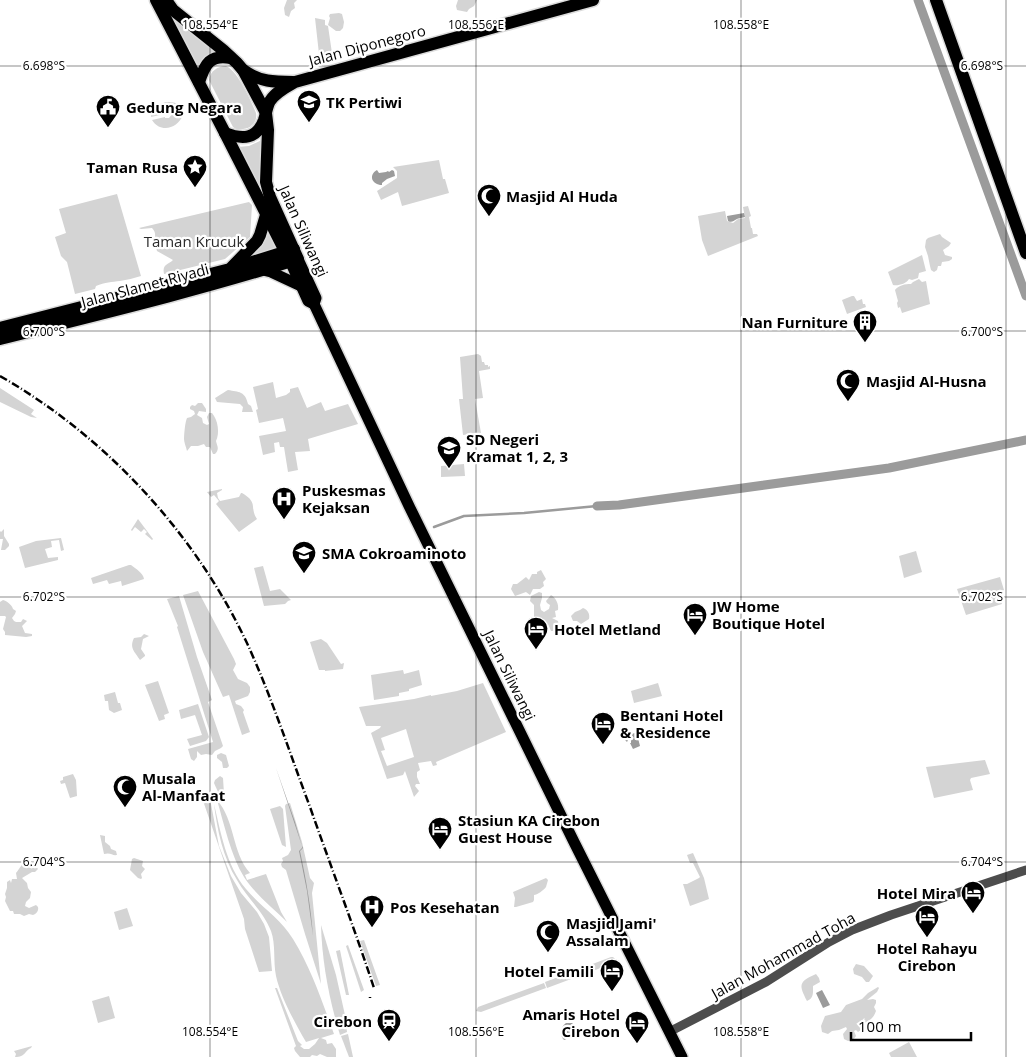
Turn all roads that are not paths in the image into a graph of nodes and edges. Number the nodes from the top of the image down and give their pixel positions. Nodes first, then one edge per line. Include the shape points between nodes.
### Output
1 (156, 0) edge
2 (166, 0) edge
3 (593, 0) edge
4 (936, 0) edge
5 (231, 58) junction
6 (243, 70) junction
7 (199, 82) junction
8 (295, 82) junction
9 (266, 113) junction
10 (226, 133) junction
11 (266, 215) junction
12 (1026, 253) edge
13 (292, 255) junction
14 (230, 269) junction
15 (263, 270) junction
16 (301, 286) junction
17 (314, 304) junction
18 (0, 328) edge
19 (0, 339) edge
20 (1026, 870) edge
21 (669, 1032) junction
22 (682, 1057) edge

1 - 7 highway, Jalan Siliwangi
2 - 5 highway, Jalan Siliwangi via 173,10
3 - 8 highway, Jalan Diponegoro
4 - 12 highway
5 - 6 highway, Jalan Siliwangi
5 - 7 highway via 211,60
6 - 8 highway via 257,79
6 - 9 highway, Jalan Siliwangi
7 - 10 highway, Jalan Siliwangi
8 - 9 highway via 270,100
9 - 10 highway via 255,134 237,137
9 - 13 highway, Jalan Siliwangi via 266,182
10 - 11 highway, Jalan Siliwangi
11 - 13 highway, Jalan Siliwangi
11 - 14 highway via 257,241
13 - 14 highway, Jalan Slamet Riyadi
13 - 15 highway, Jalan Slamet Riyadi
13 - 16 main road, Jalan Siliwangi
13 - 17 main road, Jalan Siliwangi via 316,298
14 - 18 highway, Jalan Slamet Riyadi
15 - 16 main road
15 - 19 highway, Jalan Slamet Riyadi
16 - 17 main road, Jalan Siliwangi via 308,301
17 - 21 main road, Jalan Siliwangi via 410,508
20 - 21 street, Jalan Mohammad Toha via 847,932 766,982
21 - 22 main road, Jalan Siliwangi

